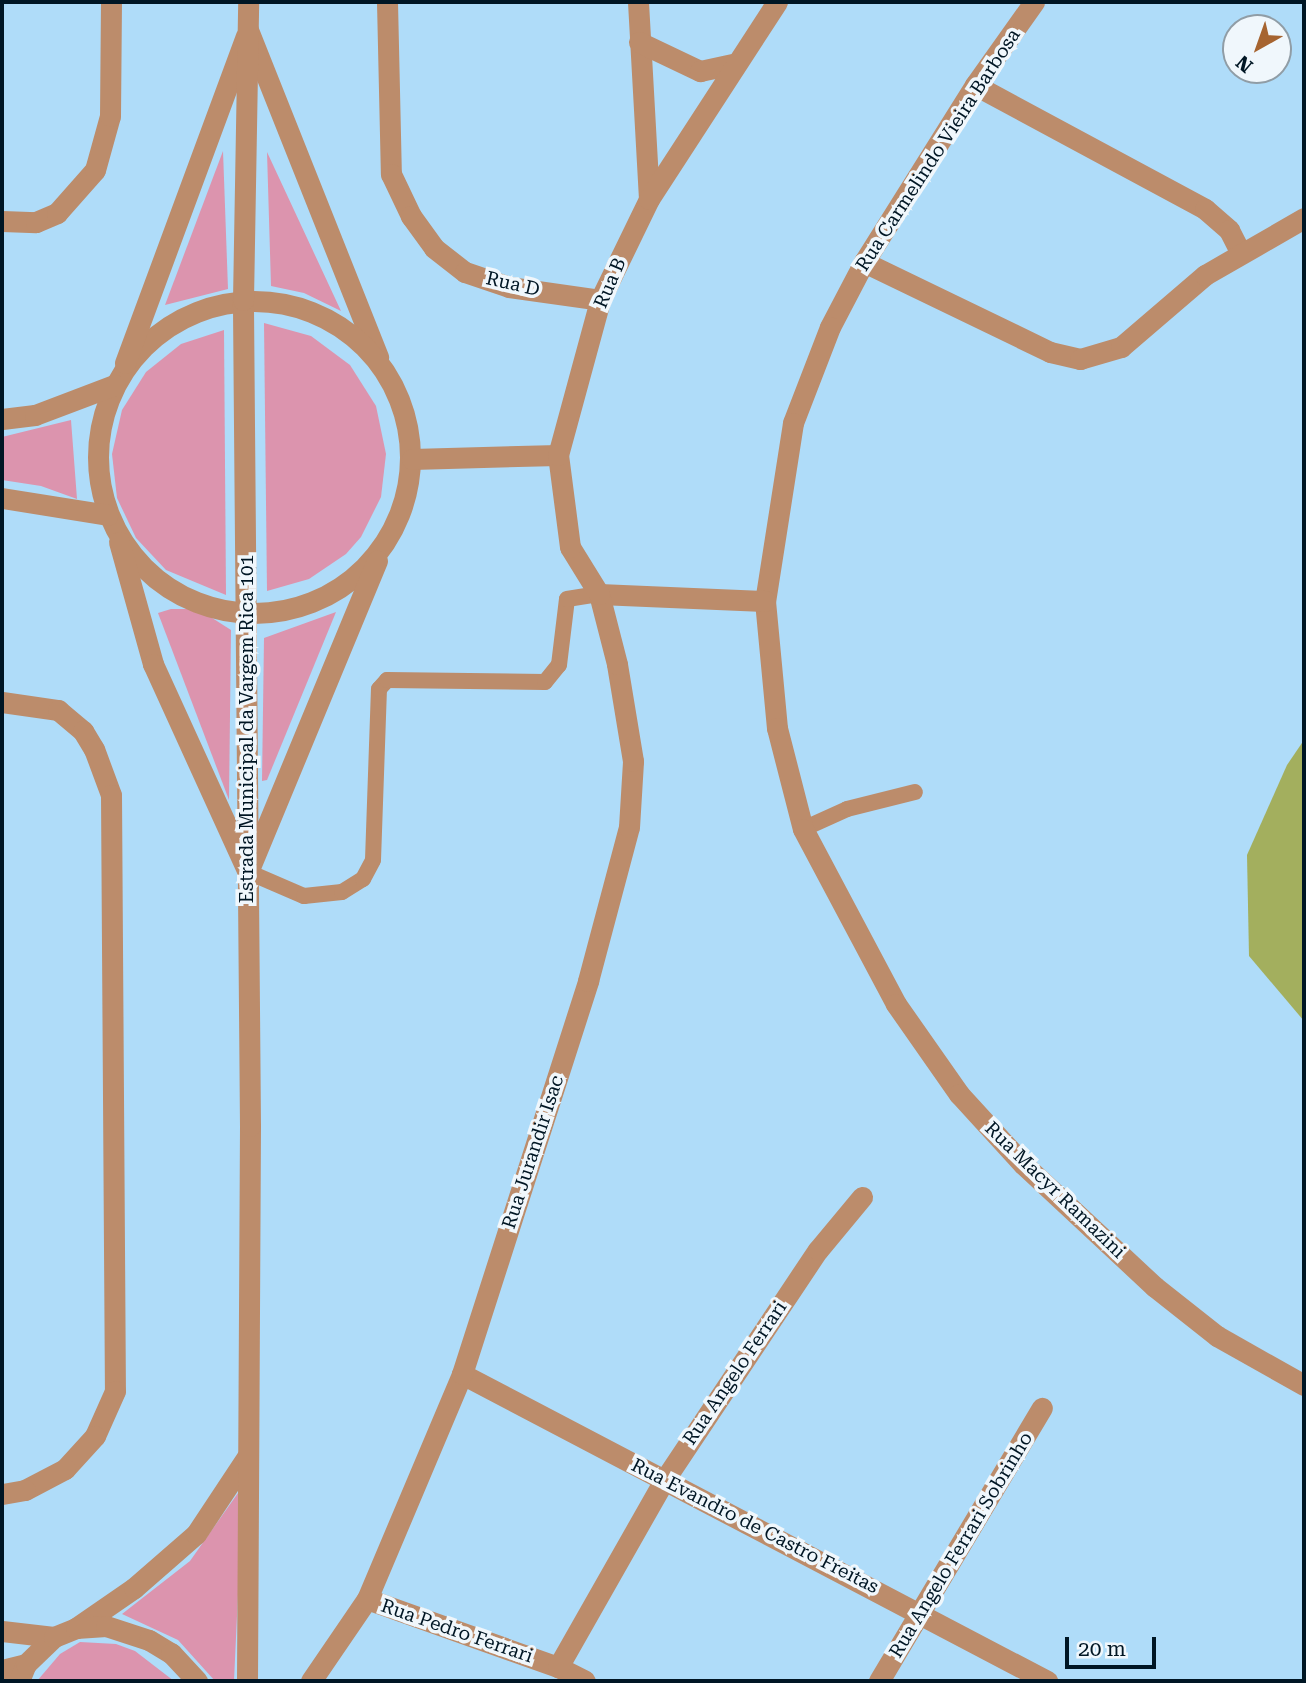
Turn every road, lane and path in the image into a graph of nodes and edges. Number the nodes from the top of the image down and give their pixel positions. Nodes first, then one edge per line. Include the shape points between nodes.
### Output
1 (111, 2) edge
2 (248, 2) edge
3 (387, 2) edge
4 (638, 2) edge
5 (777, 2) edge
6 (1034, 2) edge
7 (248, 30) junction
8 (639, 43) junction
9 (732, 64) junction
10 (975, 85) junction
11 (649, 199) junction
12 (1304, 218) edge
13 (2, 221) edge
14 (1240, 252) junction
15 (864, 262) junction
16 (243, 300) junction
17 (600, 300) junction
18 (382, 366) junction
19 (118, 379) junction
20 (2, 419) edge
21 (558, 455) junction
22 (412, 458) junction
23 (2, 498) edge
24 (113, 524) junction
25 (382, 551) junction
26 (599, 594) junction
27 (765, 601) junction
28 (246, 614) junction
29 (2, 702) edge
30 (915, 792) dead end
31 (803, 829) junction
32 (248, 872) junction
33 (862, 1197) dead end
34 (462, 1374) junction
35 (1304, 1385) edge
36 (1042, 1408) dead end
37 (248, 1456) junction
38 (665, 1479) junction
39 (2, 1494) edge
40 (367, 1599) junction
41 (921, 1612) junction
42 (76, 1628) junction
43 (2, 1631) edge
44 (54, 1637) junction
45 (558, 1667) junction
46 (2, 1670) edge
47 (22, 1672) edge
48 (197, 1681) edge
49 (247, 1681) edge
50 (311, 1681) edge
51 (585, 1681) edge
52 (879, 1681) edge
53 (1047, 1681) edge

1 - 13 street via 108,127 95,170 57,213 36,222
2 - 7 street, Estrada Municipal da Vargem Rica 101
3 - 17 street, Rua D via 391,174 411,216 434,248 465,272 509,287
4 - 8 street
5 - 9 street, Rua B
6 - 10 street, Rua Carmelindo Vieira Barbosa
7 - 16 street, Estrada Municipal da Vargem Rica 101
7 - 18 street
7 - 19 street
8 - 9 street via 700,71
8 - 11 street
9 - 11 street, Rua B
10 - 14 street via 1205,209 1229,230
10 - 15 street, Rua Carmelindo Vieira Barbosa
11 - 17 street, Rua B
12 - 14 street
14 - 15 street via 1172,300 1121,347 1080,359 1050,352
15 - 27 street, Rua Carmelindo Vieira Barbosa via 830,327 793,423
16 - 18 street via 296,306 344,328
16 - 19 street via 195,311 153,336
16 - 28 street, Estrada Municipal da Vargem Rica 101
17 - 21 street, Rua B
18 - 22 street via 404,410
19 - 20 street via 35,415
19 - 24 street via 100,427 98,472
21 - 22 street
21 - 26 street, Rua B via 570,547
22 - 25 street via 404,507
23 - 24 street
24 - 28 street via 150,574 195,603
24 - 32 street via 153,664
25 - 28 street via 345,586 298,609
25 - 32 street
26 - 27 street
26 - 32 lane via 567,599 559,665 545,682 387,680 379,688 373,860 362,879 342,892 304,896
26 - 34 street, Rua Jurandir Isac via 617,664 633,761 629,827 588,981
27 - 31 street, Rua Carmelindo Vieira Barbosa via 777,728
28 - 32 street, Estrada Municipal da Vargem Rica 101
29 - 39 street via 58,710 83,732 111,795 116,1391 95,1436 65,1469 25,1490
30 - 31 lane via 846,809
31 - 35 street, Rua Macyr Ramazini via 896,1004 960,1094 1005,1144 1155,1287 1216,1336
32 - 37 street, Estrada Municipal da Vargem Rica 101
33 - 38 street, Rua Angelo Ferrari via 818,1250
34 - 38 street, Rua Evandro de Castro Freitas
34 - 40 street, Rua Jurandir Isac
36 - 41 street, Rua Angelo Ferrari Sobrinho
37 - 42 street via 196,1534 134,1588
37 - 49 street, Estrada Municipal da Vargem Rica 101
38 - 41 street, Rua Evandro de Castro Freitas
38 - 45 street, Rua Angelo Ferrari
40 - 45 street, Rua Pedro Ferrari
40 - 50 street, Rua Jurandir Isac
41 - 52 street, Rua Angelo Ferrari Sobrinho
41 - 53 street, Rua Evandro de Castro Freitas
42 - 44 street
42 - 48 street via 106,1626 149,1640 171,1653
43 - 44 street
44 - 47 street
45 - 51 street, Rua Pedro Ferrari
46 - 47 street

